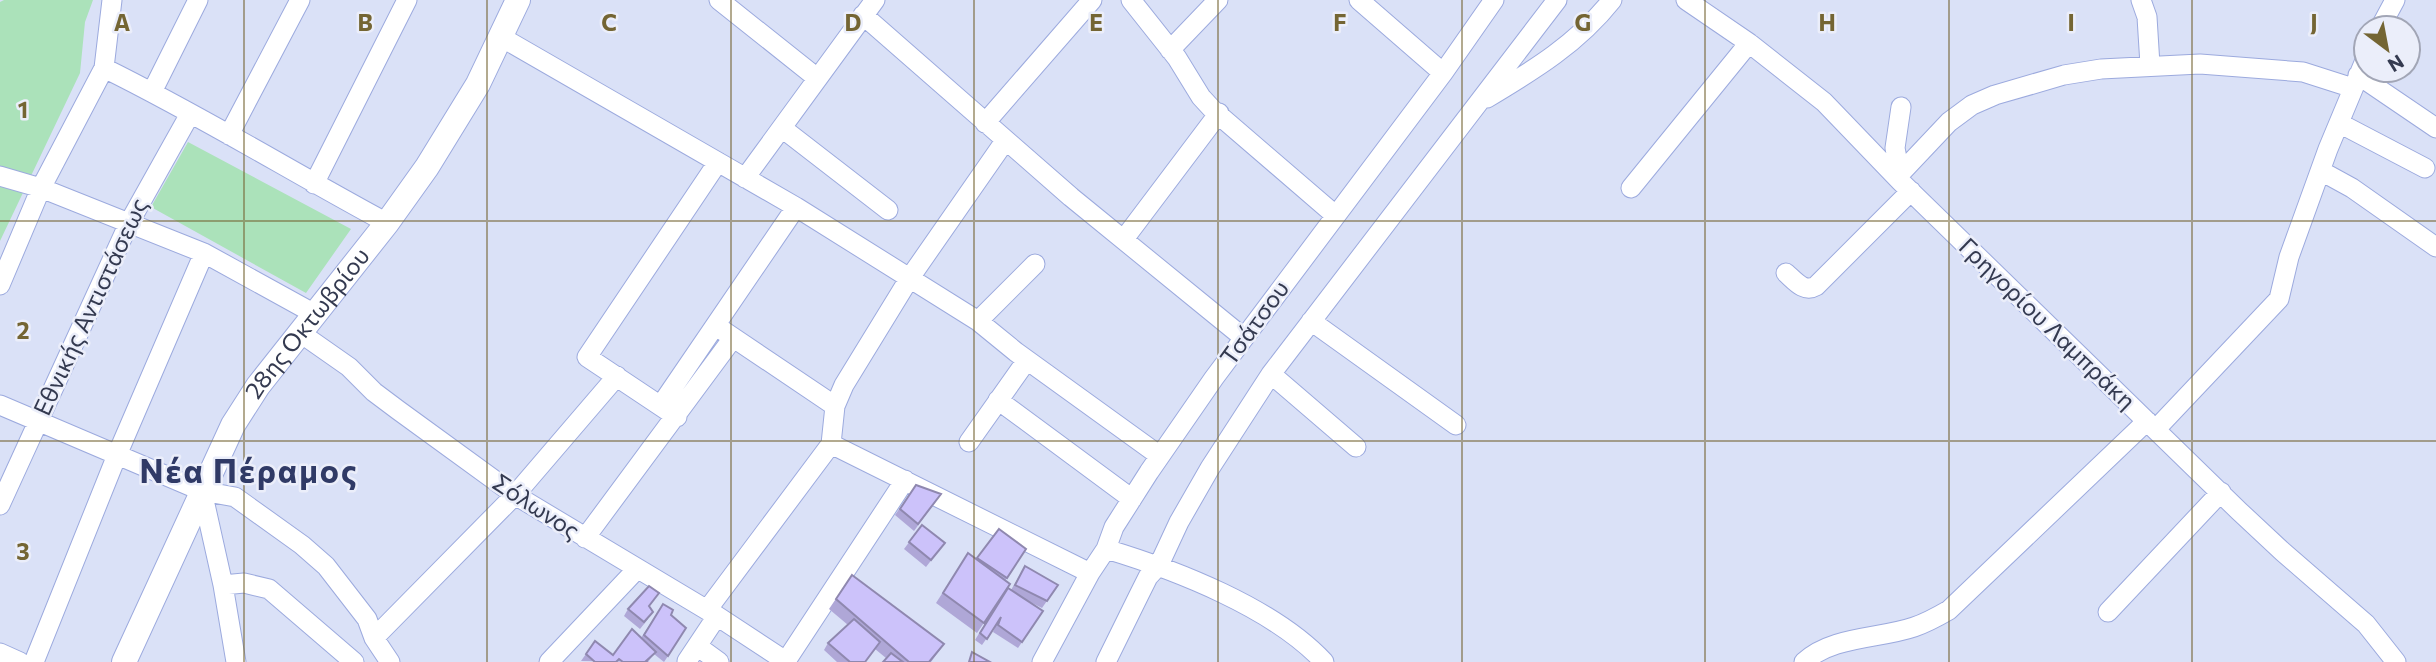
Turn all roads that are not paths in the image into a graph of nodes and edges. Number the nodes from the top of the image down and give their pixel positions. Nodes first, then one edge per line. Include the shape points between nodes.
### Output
1 (112, 0) edge
2 (198, 0) edge
3 (300, 0) edge
4 (407, 0) edge
5 (518, 0) edge
6 (719, 0) edge
7 (1092, 0) edge
8 (1131, 0) edge
9 (1218, 0) edge
10 (1359, 0) edge
11 (1494, 0) edge
12 (1557, 0) edge
13 (1612, 0) edge
14 (1686, 0) edge
15 (2141, 0) edge
16 (869, 8) edge
17 (501, 37) junction
18 (1749, 43) junction
19 (1170, 50) junction
20 (2150, 65) junction
21 (104, 68) junction
22 (1443, 73) junction
23 (2352, 74) edge
24 (817, 78) junction
25 (2355, 84) edge
26 (2373, 84) edge
27 (152, 92) junction
28 (1479, 102) junction
29 (1901, 107) dead end
30 (1219, 113) junction
31 (190, 114) junction
32 (2339, 122) junction
33 (985, 124) junction
34 (782, 128) junction
35 (2436, 128) edge
36 (229, 135) junction
37 (1005, 141) junction
38 (718, 162) junction
39 (2425, 168) dead end
40 (2321, 171) junction
41 (0, 176) edge
42 (746, 178) junction
43 (1903, 181) junction
44 (314, 184) junction
45 (41, 188) junction
46 (1631, 188) dead end
47 (796, 207) junction
48 (888, 210) dead end
49 (1335, 215) junction
50 (129, 223) junction
51 (387, 223) junction
52 (1124, 239) junction
53 (2436, 247) edge
54 (204, 253) junction
55 (1035, 264) dead end
56 (1786, 273) dead end
57 (909, 279) junction
58 (0, 285) edge
59 (978, 321) junction
60 (1311, 321) junction
61 (306, 323) junction
62 (715, 326) junction
63 (733, 338) junction
64 (1244, 338) junction
65 (1027, 360) junction
66 (1271, 374) junction
67 (617, 376) junction
68 (998, 400) junction
69 (0, 405) edge
70 (835, 406) junction
71 (669, 411) junction
72 (37, 421) junction
73 (1456, 425) dead end
74 (2152, 425) junction
75 (968, 442) dead end
76 (831, 444) junction
77 (1356, 447) dead end
78 (117, 455) junction
79 (1160, 456) junction
80 (905, 480) junction
81 (202, 491) junction
82 (2221, 492) junction
83 (515, 495) junction
84 (1132, 499) junction
85 (0, 505) edge
86 (585, 538) junction
87 (1106, 549) junction
88 (1159, 565) junction
89 (637, 569) junction
90 (1090, 573) junction
91 (223, 584) junction
92 (2108, 612) dead end
93 (712, 613) junction
94 (374, 638) junction
95 (0, 653) edge
96 (692, 653) edge
97 (20, 662) edge
98 (34, 662) edge
99 (124, 662) edge
100 (236, 662) edge
101 (354, 662) edge
102 (390, 662) edge
103 (549, 662) edge
104 (719, 662) edge
105 (786, 662) edge
106 (1042, 662) edge
107 (1106, 662) edge
108 (1324, 662) edge
109 (1804, 662) edge
110 (2396, 662) edge

1 - 21 street
2 - 27 street
3 - 36 street
4 - 44 street
5 - 17 main road, 28ης Οκτωβρίου
6 - 24 street
7 - 33 street
8 - 19 street
9 - 19 street
10 - 22 street
11 - 22 street, Τσάτσου
12 - 28 street
13 - 28 street via 1548,61
14 - 18 street, Γρηγορίου Λαμπράκη
15 - 20 street via 2150,37
16 - 24 street
16 - 33 street
17 - 38 street
17 - 51 main road, 28ης Οκτωβρίου via 478,84
18 - 43 street, Γρηγορίου Λαμπράκη via 1824,102
18 - 46 street
19 - 30 street via 1201,97
20 - 23 street
20 - 43 street via 2064,75 1972,105 1949,122
21 - 27 street
21 - 45 street
22 - 49 street, Τσάτσου
24 - 34 street
25 - 32 street
26 - 35 street
27 - 31 street
28 - 60 street
29 - 43 street via 1895,148
30 - 49 street
30 - 52 street
31 - 36 street
31 - 50 street, Εθνικής Αντιστάσεως
32 - 39 street
32 - 40 street
33 - 37 street
34 - 42 street
34 - 48 street
36 - 44 street
37 - 52 street
37 - 57 street
38 - 42 street
38 - 67 street via 587,357
40 - 53 street
40 - 74 street via 2279,299
41 - 45 street, Σόλωνος
42 - 47 street
43 - 56 street via 1816,286 1805,289
43 - 74 street, Γρηγορίου Λαμπράκη
44 - 51 street
45 - 50 street, Σόλωνος
45 - 58 street
47 - 57 street
47 - 62 street
49 - 64 street, Τσάτσου
50 - 54 street, Σόλωνος
50 - 72 street, Εθνικής Αντιστάσεως
51 - 61 main road, 28ης Οκτωβρίου
52 - 64 street
54 - 61 street, Σόλωνος
54 - 78 street
55 - 59 street
57 - 59 street
57 - 70 street
59 - 65 street
60 - 66 street
60 - 73 street
61 - 81 main road, 28ης Οκτωβρίου via 233,425
61 - 83 street, Σόλωνος via 374,392
62 - 63 street
62 - 71 street
63 - 70 street
63 - 71 street
64 - 79 street, Τσάτσου
65 - 68 street
65 - 79 street
66 - 77 street
66 - 88 street via 1210,468
67 - 71 street
67 - 83 street
68 - 75 street
68 - 84 street
69 - 72 street
70 - 76 street
71 - 86 street
72 - 78 street
72 - 85 street, Εθνικής Αντιστάσεως
74 - 82 street, Γρηγορίου Λαμπράκη
74 - 109 street via 1949,610 1912,628 1817,652
76 - 80 street
76 - 93 street
78 - 81 street
78 - 98 street
79 - 84 street, Τσάτσου
80 - 90 street
80 - 105 street
81 - 91 street
81 - 94 street via 235,497 302,545 326,566 368,619
81 - 99 main road, 28ης Οκτωβρίου
82 - 92 street
82 - 110 street, Γρηγορίου Λαμπράκη via 2366,624
83 - 86 street, Σόλωνος
83 - 94 street
84 - 87 street, Τσάτσου
86 - 89 street, Σόλωνος
87 - 88 street
87 - 90 street, Τσάτσου
88 - 107 street via 1143,586
88 - 108 street via 1269,618
89 - 93 street, Σόλωνος
89 - 103 street
90 - 106 street, Τσάτσου
91 - 100 street
91 - 101 street via 269,589
93 - 96 street
93 - 105 street, Σόλωνος
94 - 102 street
95 - 97 street
96 - 104 street

